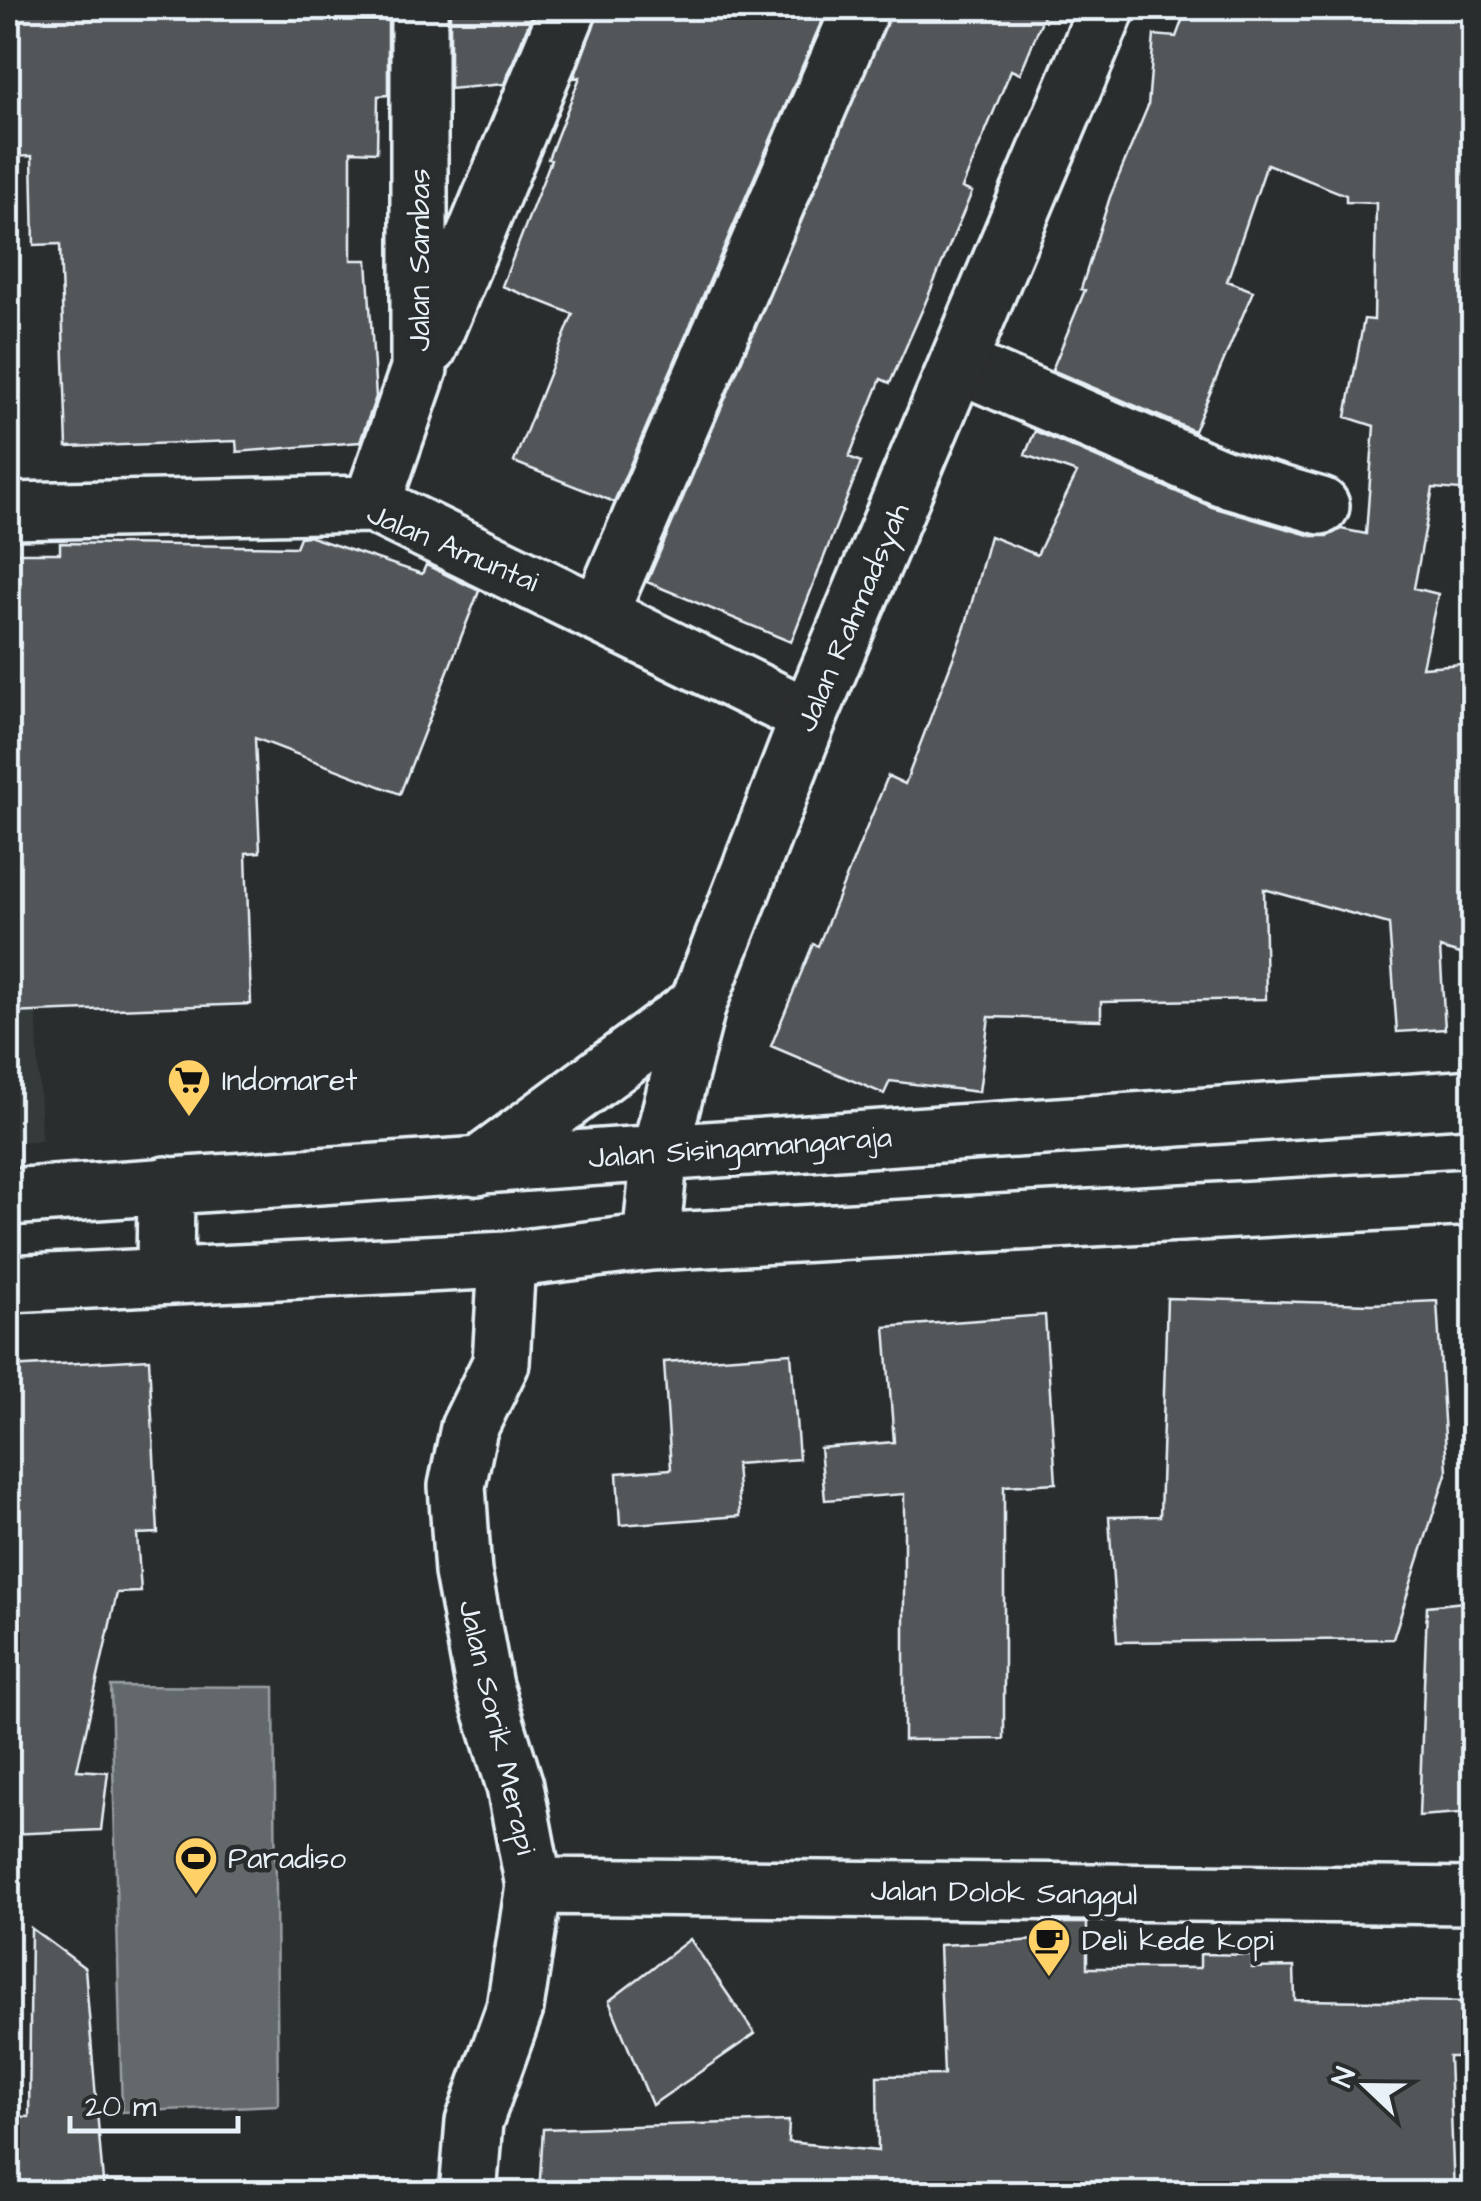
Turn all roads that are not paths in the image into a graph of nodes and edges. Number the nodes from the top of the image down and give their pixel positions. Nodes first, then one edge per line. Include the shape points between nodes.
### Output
1 (419, 8) edge
2 (569, 8) edge
3 (860, 8) edge
4 (1106, 8) edge
5 (958, 364) junction
6 (420, 370) junction
7 (372, 504) junction
8 (1321, 506) dead end
9 (8, 511) edge
10 (600, 612) junction
11 (809, 717) junction
12 (698, 1004) junction
13 (1474, 1098) edge
14 (660, 1151) junction
15 (475, 1169) junction
16 (166, 1185) junction
17 (8, 1197) edge
18 (1474, 1197) edge
19 (651, 1242) junction
20 (507, 1260) junction
21 (165, 1275) junction
22 (8, 1284) edge
23 (534, 1886) junction
24 (1474, 1896) edge
25 (468, 2194) edge

1 - 6 street, Jalan Sambas
2 - 6 street
3 - 10 street
4 - 5 street, Jalan Rahmadsyah
5 - 8 street via 1220,478
5 - 11 street, Jalan Rahmadsyah
6 - 7 street, Jalan Sambas
7 - 9 street, Jalan Amuntai
7 - 10 street, Jalan Amuntai
10 - 11 street, Jalan Amuntai
11 - 12 street, Jalan Rahmadsyah
12 - 14 street, Jalan Rahmadsyah
12 - 15 street
13 - 14 street, Jalan Sisingamangaraja
14 - 15 street, Jalan Sisingamangaraja
14 - 19 street, Jalan Rahmadsyah
15 - 16 street, Jalan Sisingamangaraja
16 - 17 street, Jalan Sisingamangaraja
16 - 21 street
18 - 19 street
19 - 20 street
20 - 21 street
20 - 23 street, Jalan Sorik Merapi via 502,1363 469,1428 457,1486 484,1686 515,1786
21 - 22 street
23 - 24 street, Jalan Dolok Sanggul
23 - 25 street, Jalan Sorik Merapi via 515,2008 474,2122

